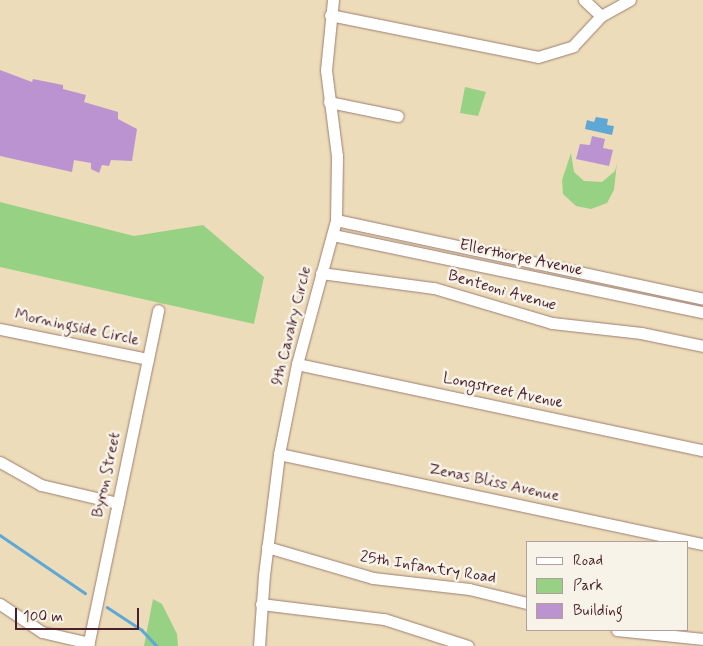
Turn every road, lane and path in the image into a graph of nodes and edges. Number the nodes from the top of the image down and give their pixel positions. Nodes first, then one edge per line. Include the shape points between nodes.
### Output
1 (334, 0) edge
2 (584, 0) edge
3 (630, 0) edge
4 (330, 15) junction
5 (601, 16) junction
6 (329, 102) junction
7 (398, 116) dead end
8 (336, 220) junction
9 (333, 235) junction
10 (322, 273) junction
11 (703, 299) edge
12 (158, 310) dead end
13 (703, 312) edge
14 (0, 329) edge
15 (703, 346) edge
16 (148, 359) junction
17 (297, 364) junction
18 (703, 450) edge
19 (279, 454) junction
20 (0, 462) edge
21 (118, 503) junction
22 (703, 544) edge
23 (267, 547) junction
24 (526, 603) edge
25 (0, 604) edge
26 (261, 604) junction
27 (627, 631) edge
28 (703, 639) edge
29 (89, 645) edge
30 (259, 646) edge
31 (468, 646) edge

1 - 4 street, 9th Cavalry Circle
2 - 5 street
3 - 5 street
4 - 5 street via 538,58 573,46
4 - 6 street, 9th Cavalry Circle via 326,70
6 - 7 street
6 - 8 street, 9th Cavalry Circle via 337,156
8 - 9 street, 9th Cavalry Circle
8 - 11 street, Ellerthorpe Avenue
9 - 10 street, 9th Cavalry Circle
9 - 13 street, Ellerthorpe Avenue
10 - 15 street, Benteoni Avenue via 434,288 552,323 641,333
10 - 17 street, 9th Cavalry Circle
12 - 16 street, Byron Street
14 - 16 street, Morningside Circle
16 - 21 street, Byron Street
17 - 18 street, Longstreet Avenue
17 - 19 street, 9th Cavalry Circle
19 - 22 street, Zenas Bliss Avenue
19 - 23 street, 9th Cavalry Circle
20 - 21 street via 41,485
21 - 29 street, Byron Street
23 - 24 street, 25th Infantry Road via 373,578 469,589
23 - 26 street, 9th Cavalry Circle
25 - 29 street via 42,632
26 - 30 street, 9th Cavalry Circle
26 - 31 street via 384,619
27 - 28 street

